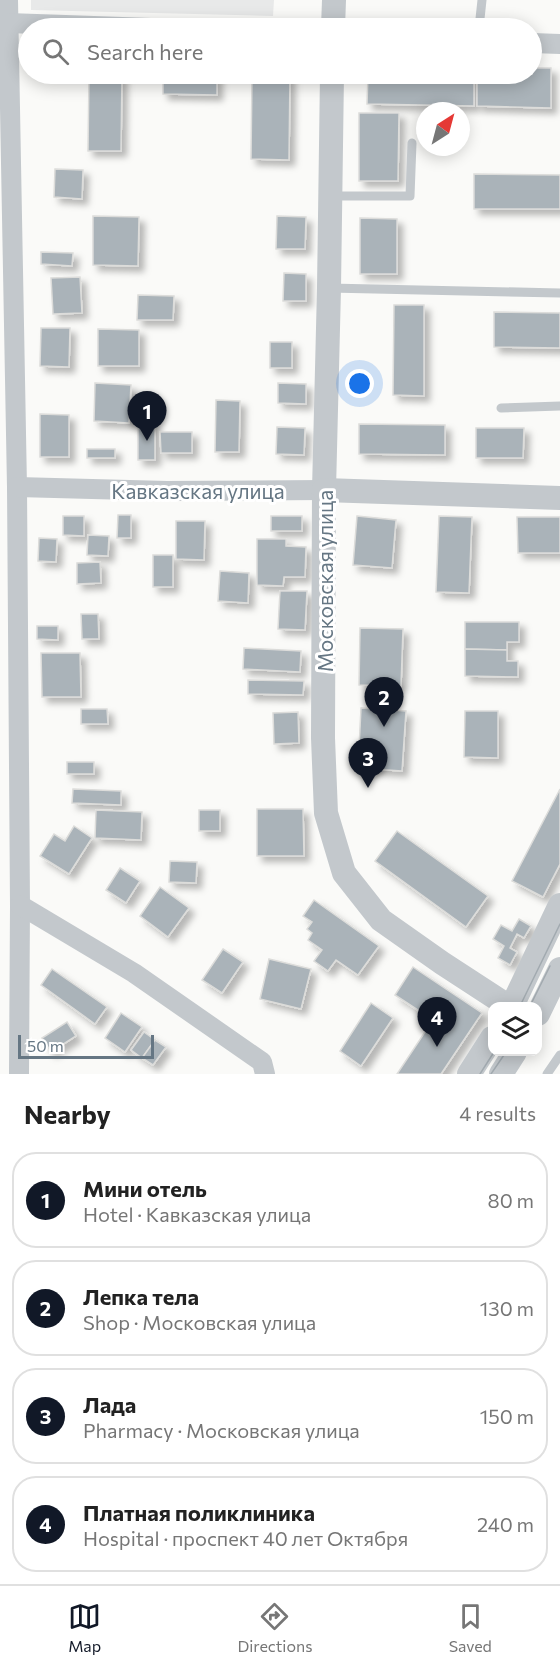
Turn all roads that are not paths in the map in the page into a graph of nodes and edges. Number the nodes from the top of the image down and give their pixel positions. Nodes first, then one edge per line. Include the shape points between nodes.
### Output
1 (8, 0) edge
2 (334, 0) edge
3 (482, 0) edge
4 (333, 18) edge
5 (480, 18) edge
6 (8, 23) junction
7 (18, 23) edge
8 (542, 43) edge
9 (560, 44) edge
10 (332, 84) edge
11 (412, 143) dead end
12 (330, 196) junction
13 (329, 288) junction
14 (560, 293) edge
15 (560, 406) edge
16 (501, 408) dead end
17 (17, 487) junction
18 (324, 490) junction
19 (560, 498) edge
20 (20, 904) junction
21 (560, 905) edge
22 (560, 969) edge
23 (504, 1002) edge
24 (512, 1002) edge
25 (542, 1004) edge
26 (488, 1044) edge
27 (560, 1055) edge
28 (512, 1056) edge
29 (19, 1074) edge
30 (265, 1074) edge
31 (469, 1074) edge
32 (501, 1074) edge
33 (547, 1074) edge

1 - 6 street
2 - 4 street
3 - 5 lane
6 - 7 street
6 - 17 street
8 - 9 street
10 - 12 street, Московская улица
11 - 12 lane via 410,196
12 - 13 street, Московская улица
13 - 14 lane
13 - 18 street, Московская улица
15 - 16 lane
17 - 18 street, Кавказская улица
17 - 20 street
18 - 19 street, Кавказская улица
18 - 23 street, Московская улица via 326,813 344,873 381,920
20 - 29 street
20 - 30 street via 134,973 262,1062
21 - 24 street
22 - 25 street
26 - 31 street
27 - 33 lane
28 - 32 street

